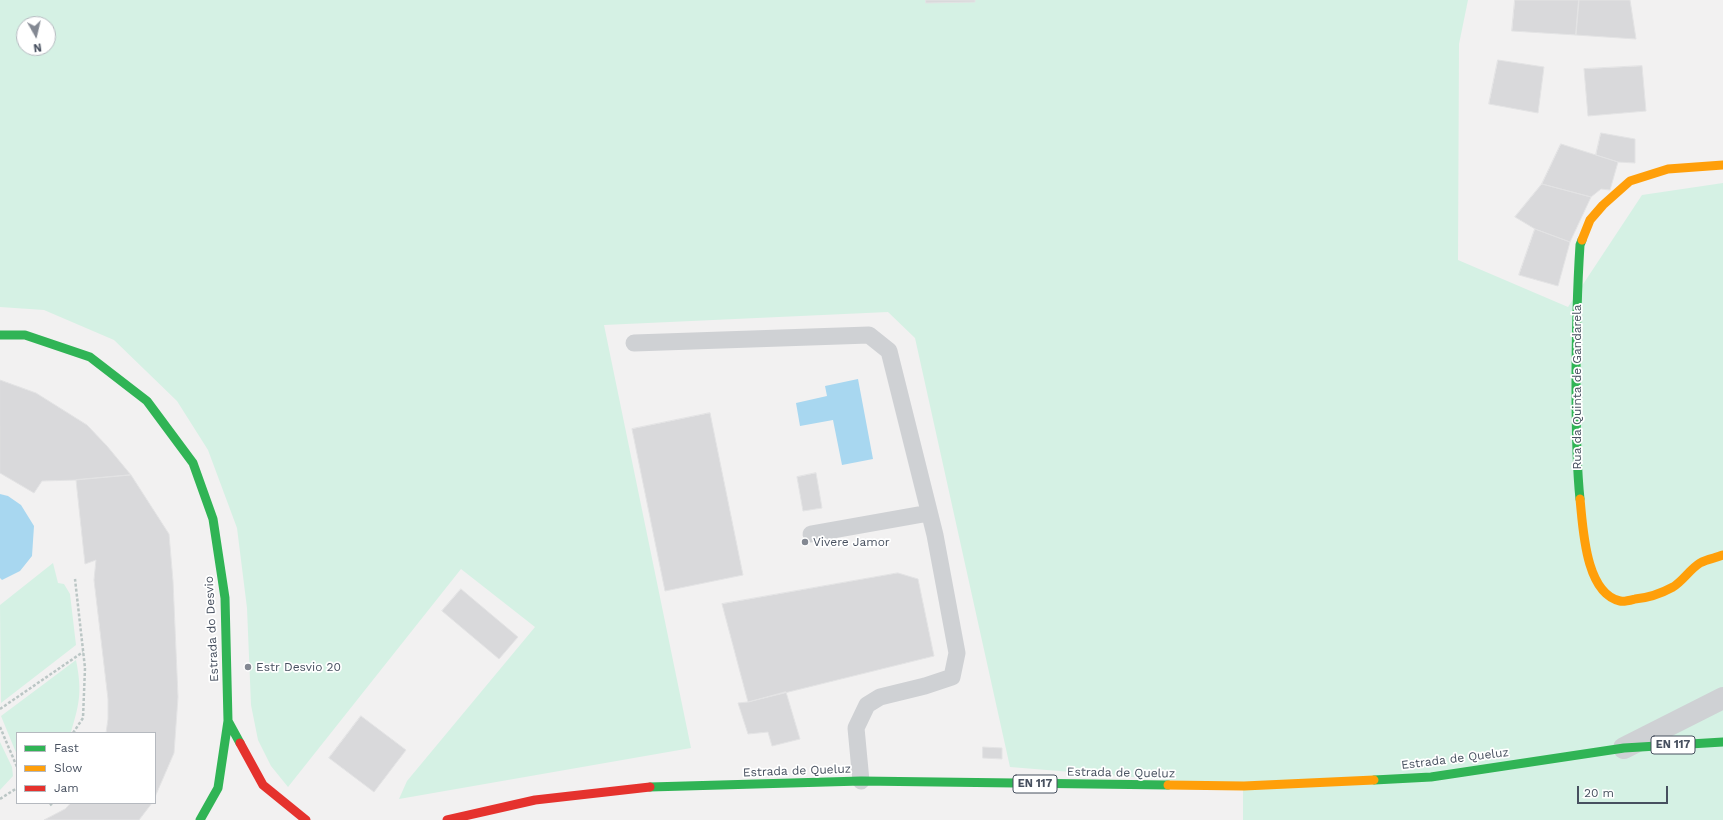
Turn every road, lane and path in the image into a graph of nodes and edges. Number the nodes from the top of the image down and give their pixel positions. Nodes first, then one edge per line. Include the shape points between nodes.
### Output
1 (1723, 165) edge
2 (0, 335) edge
3 (634, 343) dead end
4 (929, 513) junction
5 (811, 534) dead end
6 (1723, 555) edge
7 (75, 579) dead end
8 (83, 651) junction
9 (1723, 698) edge
10 (0, 710) edge
11 (228, 721) junction
12 (0, 726) edge
13 (74, 732) edge
14 (1723, 742) edge
15 (1624, 748) junction
16 (16, 765) edge
17 (861, 781) junction
18 (16, 789) edge
19 (0, 799) edge
20 (210, 801) junction
21 (214, 814) dead end
22 (200, 820) edge
23 (306, 820) edge
24 (447, 820) edge

1 - 6 street, Rua da Quinta de Gandarela via 1668,169 1630,181 1590,220 1580,245 1576,354 1576,464 1585,543 1590,569 1595,579 1607,594 1620,601 1640,600 1673,587 1700,563
2 - 11 street, Estrada do Desvio via 25,335 90,357 147,401 193,463 213,519 225,598
3 - 4 lane via 869,335 890,351
4 - 5 lane
4 - 17 lane via 957,653 952,677 880,696 867,705 856,728
7 - 8 path
8 - 10 path
8 - 13 path via 83,718
9 - 15 street
11 - 20 street via 218,788
11 - 23 street, Estrada do Desvio via 263,785
12 - 16 path
14 - 15 street, Estrada de Queluz / EN 117
15 - 17 street, Estrada de Queluz / EN 117 via 1431,777 1244,786
17 - 24 street, Estrada de Queluz / EN 117 via 647,787 534,800
18 - 19 path
20 - 21 street
20 - 22 street

